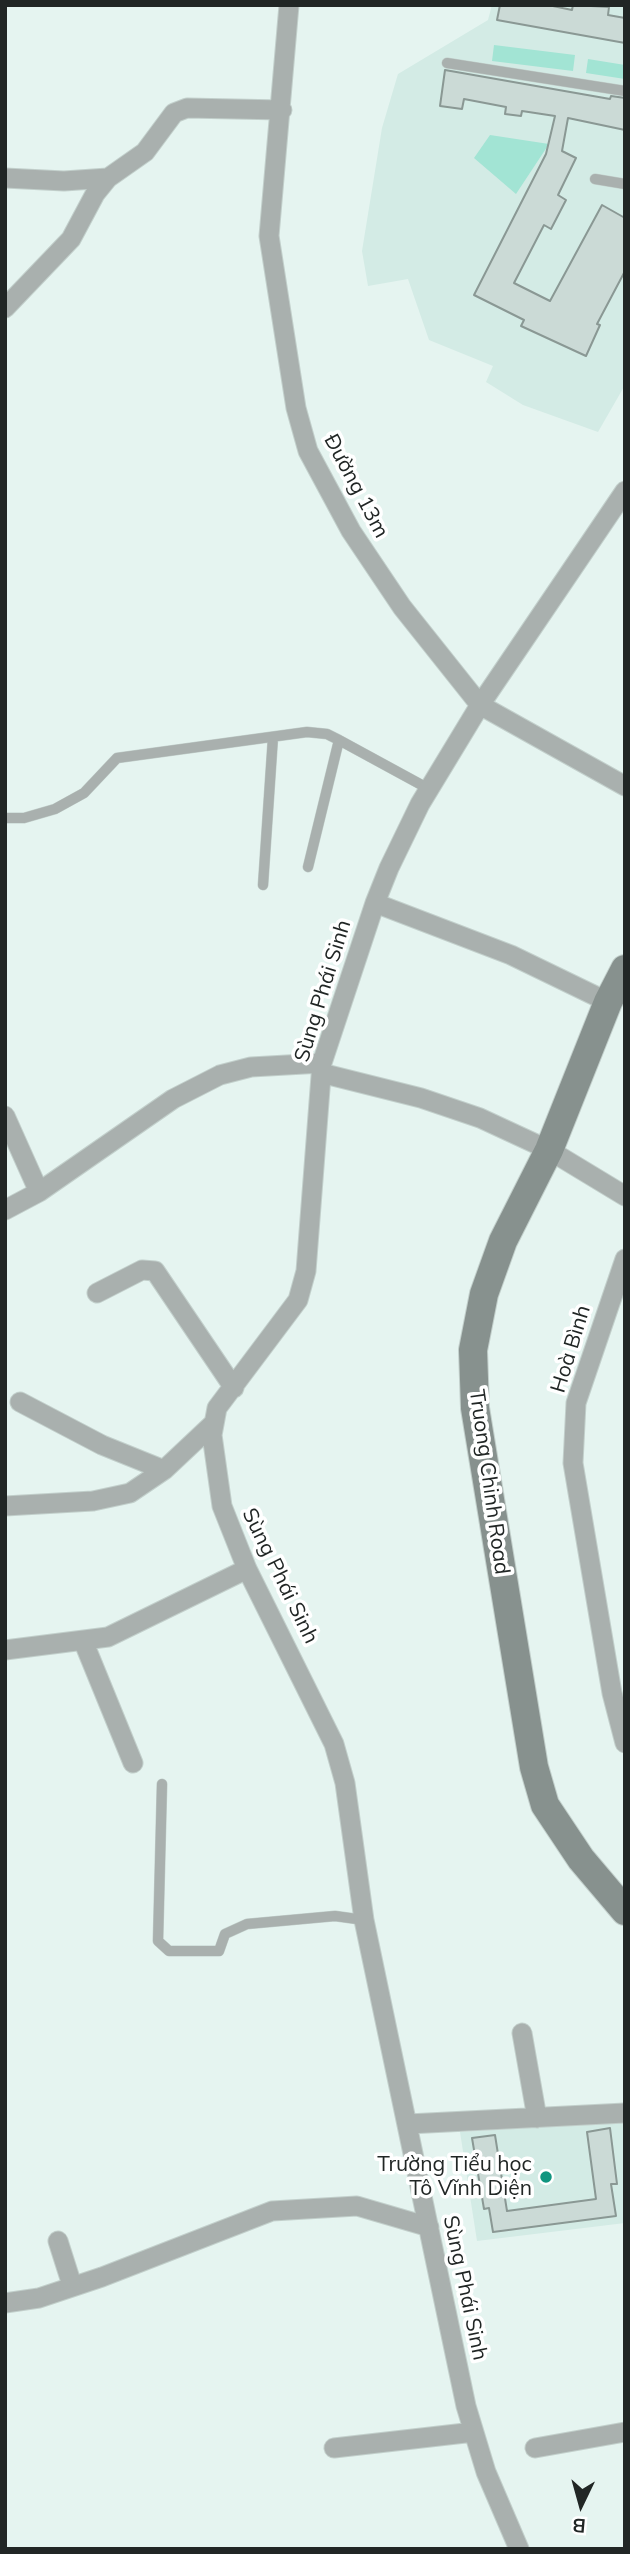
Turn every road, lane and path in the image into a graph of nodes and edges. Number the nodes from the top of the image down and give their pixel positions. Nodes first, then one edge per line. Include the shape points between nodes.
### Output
1 (289, 5) edge
2 (447, 63) dead end
3 (625, 91) edge
4 (282, 110) junction
5 (5, 178) edge
6 (108, 178) junction
7 (595, 179) dead end
8 (625, 184) edge
9 (5, 308) edge
10 (625, 491) edge
11 (480, 705) junction
12 (273, 737) junction
13 (339, 740) junction
14 (625, 786) edge
15 (429, 789) junction
16 (5, 818) edge
17 (308, 867) dead end
18 (263, 885) dead end
19 (374, 903) junction
20 (625, 969) edge
21 (608, 1002) junction
22 (322, 1068) junction
23 (5, 1116) edge
24 (548, 1150) junction
25 (39, 1192) junction
26 (625, 1196) edge
27 (5, 1210) edge
28 (625, 1259) edge
29 (97, 1293) dead end
30 (234, 1388) junction
31 (20, 1402) dead end
32 (214, 1423) junction
33 (164, 1470) junction
34 (5, 1506) edge
35 (247, 1569) junction
36 (84, 1643) junction
37 (5, 1650) edge
38 (625, 1743) edge
39 (133, 1763) dead end
40 (162, 1784) dead end
41 (625, 1911) edge
42 (364, 1920) junction
43 (522, 2033) dead end
44 (625, 2113) edge
45 (537, 2118) junction
46 (408, 2124) junction
47 (429, 2227) junction
48 (58, 2241) dead end
49 (72, 2285) junction
50 (5, 2303) edge
51 (474, 2432) junction
52 (625, 2432) edge
53 (334, 2448) dead end
54 (536, 2448) dead end
55 (519, 2549) edge

1 - 4 street, Đường 13m
2 - 3 lane
4 - 6 street via 180,109 145,152
4 - 11 street, Đường 13m via 270,236 296,408 308,451 351,531 402,607
5 - 6 street
6 - 9 street via 71,239
7 - 8 lane
10 - 11 street, Sùng Phái Sinh
11 - 14 street, Đường 13m
11 - 15 street, Sùng Phái Sinh
12 - 13 lane via 307,732
12 - 16 lane via 117,758 84,793 55,809
12 - 18 lane
13 - 15 lane
13 - 17 lane
15 - 19 street, Sùng Phái Sinh
19 - 21 street via 500,950
19 - 22 street, Sùng Phái Sinh
20 - 21 street, Truong Chinh Road
21 - 24 street, Truong Chinh Road
22 - 24 street via 480,1118
22 - 25 street via 251,1066 220,1075 173,1099
22 - 30 street, Sùng Phái Sinh via 306,1271 298,1300
23 - 25 street
24 - 26 street
24 - 41 street, Truong Chinh Road via 503,1241 484,1294 473,1350 474,1408 534,1767 545,1805 581,1859
25 - 27 street
28 - 38 street, Hoà Bình via 576,1403 573,1463 612,1693
29 - 30 street via 142,1270 155,1270
30 - 32 street, Sùng Phái Sinh via 217,1409
31 - 33 street via 102,1445
32 - 33 street
32 - 35 street, Sùng Phái Sinh via 222,1506
33 - 34 street via 130,1493 93,1501
35 - 36 street via 108,1637
35 - 42 street, Sùng Phái Sinh via 334,1744 345,1783
36 - 37 street
36 - 39 street
40 - 42 lane via 158,1941 169,1951 219,1951 225,1934 247,1924 335,1916
42 - 46 street, Sùng Phái Sinh
43 - 45 street
44 - 45 street
45 - 46 street
46 - 47 street, Sùng Phái Sinh
47 - 49 street via 357,2206 272,2211
47 - 51 street, Sùng Phái Sinh
48 - 49 street
49 - 50 street via 39,2298
51 - 53 street
51 - 55 street, Sùng Phái Sinh
52 - 54 street

